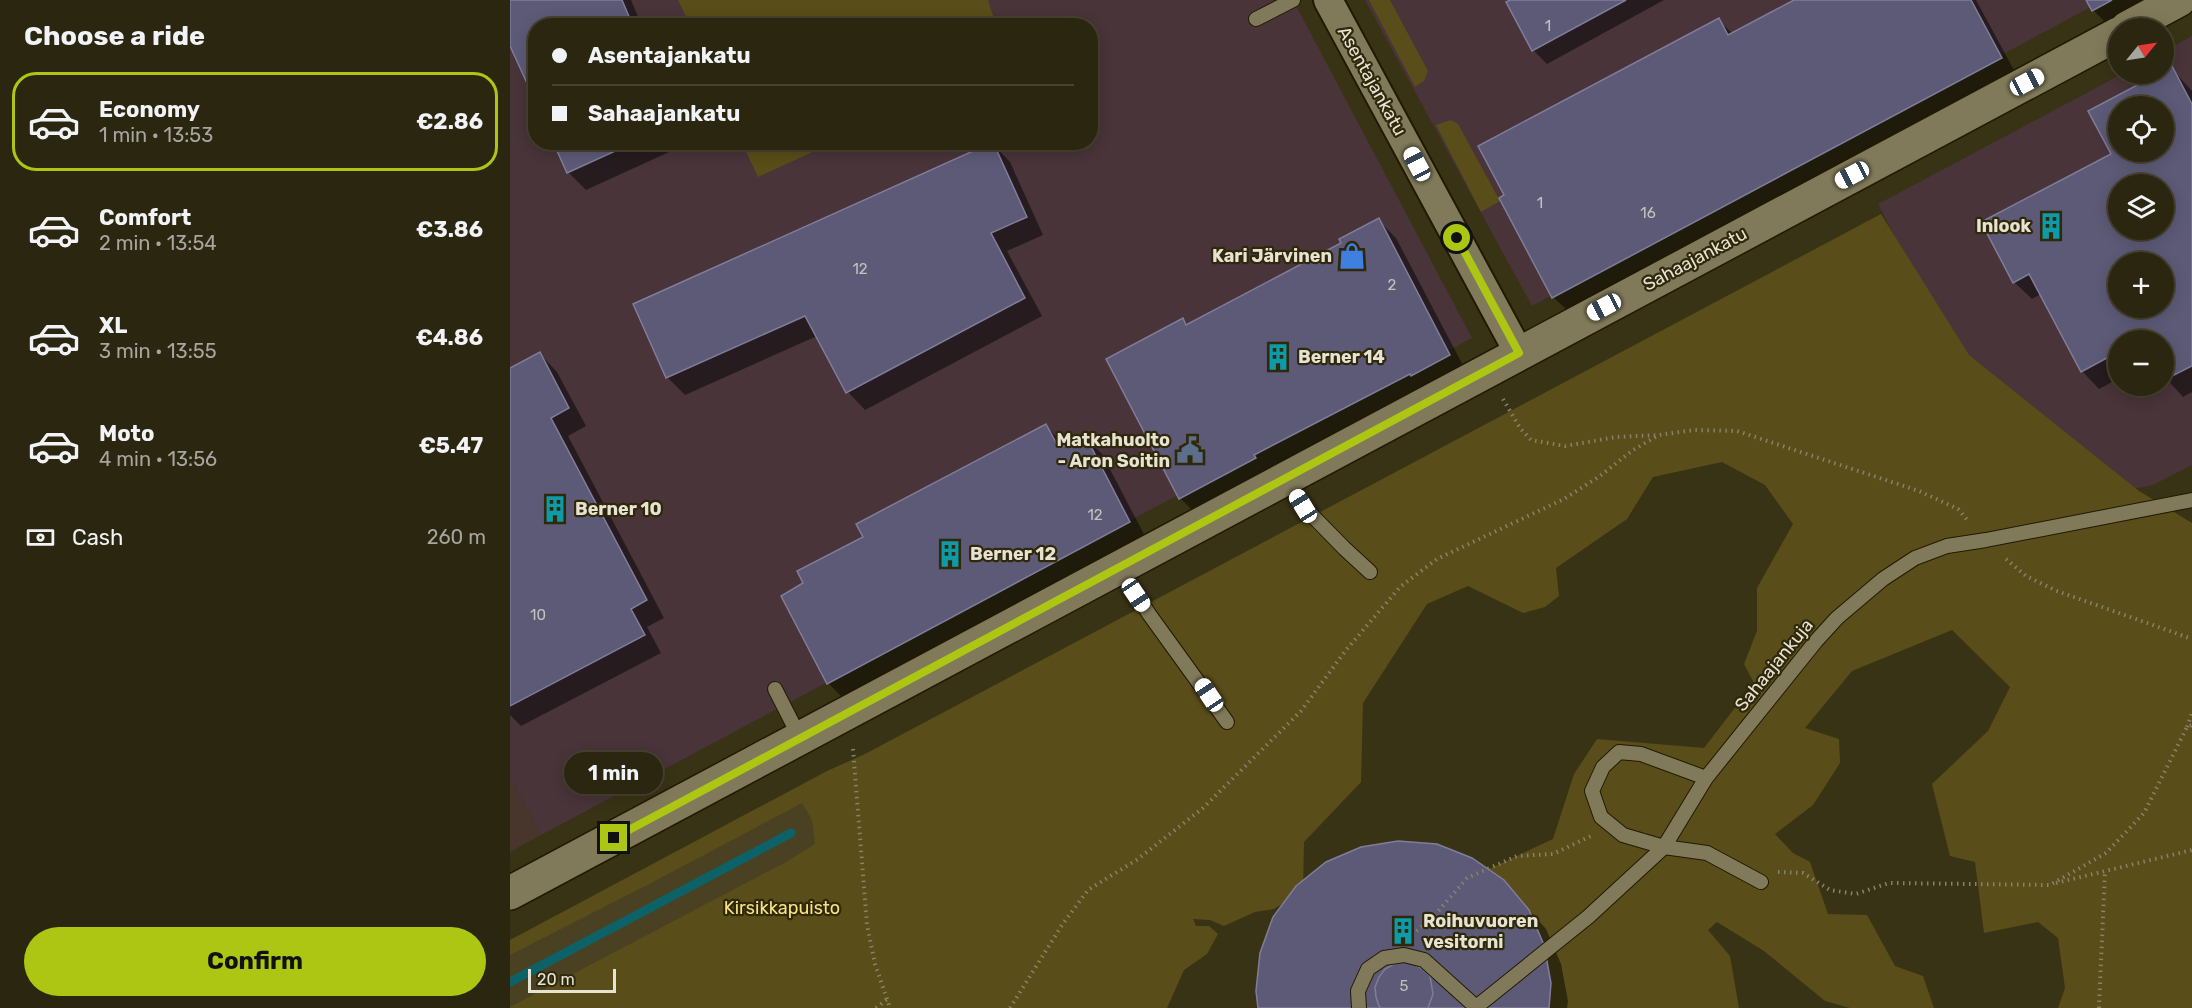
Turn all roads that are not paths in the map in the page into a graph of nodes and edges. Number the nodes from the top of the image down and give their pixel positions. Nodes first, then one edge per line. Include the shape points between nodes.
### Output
1 (1293, 0) edge
2 (1328, 0) edge
3 (2179, 0) edge
4 (2146, 18) edge
5 (1256, 19) dead end
6 (2108, 38) edge
7 (1519, 353) junction
8 (1286, 478) junction
9 (2192, 500) edge
10 (1119, 568) junction
11 (1370, 572) dead end
12 (775, 689) dead end
13 (1227, 722) dead end
14 (800, 738) junction
15 (1706, 778) junction
16 (1664, 847) junction
17 (1761, 882) road end
18 (510, 893) edge
19 (1359, 1008) edge
20 (1476, 1008) edge

1 - 5 lane
2 - 7 street, Asentajankatu
3 - 4 main road
6 - 7 main road, Sahaajankatu
7 - 8 main road, Sahaajankatu
8 - 10 main road, Sahaajankatu
8 - 11 lane via 1303,506
9 - 15 lane, Sahaajankuja via 1947,546 1915,558 1860,597 1816,640
10 - 13 lane
10 - 14 main road, Sahaajankatu
12 - 14 lane
14 - 18 main road, Sahaajankatu
15 - 16 lane, Sahaajankuja
15 - 16 lane via 1641,754 1619,752 1603,767 1592,791 1601,817 1623,835
16 - 17 lane via 1707,853
16 - 20 lane, Sahaajankuja via 1588,917
19 - 20 lane, Sahaajankuja via 1358,990 1368,969 1384,958 1404,955 1424,960

